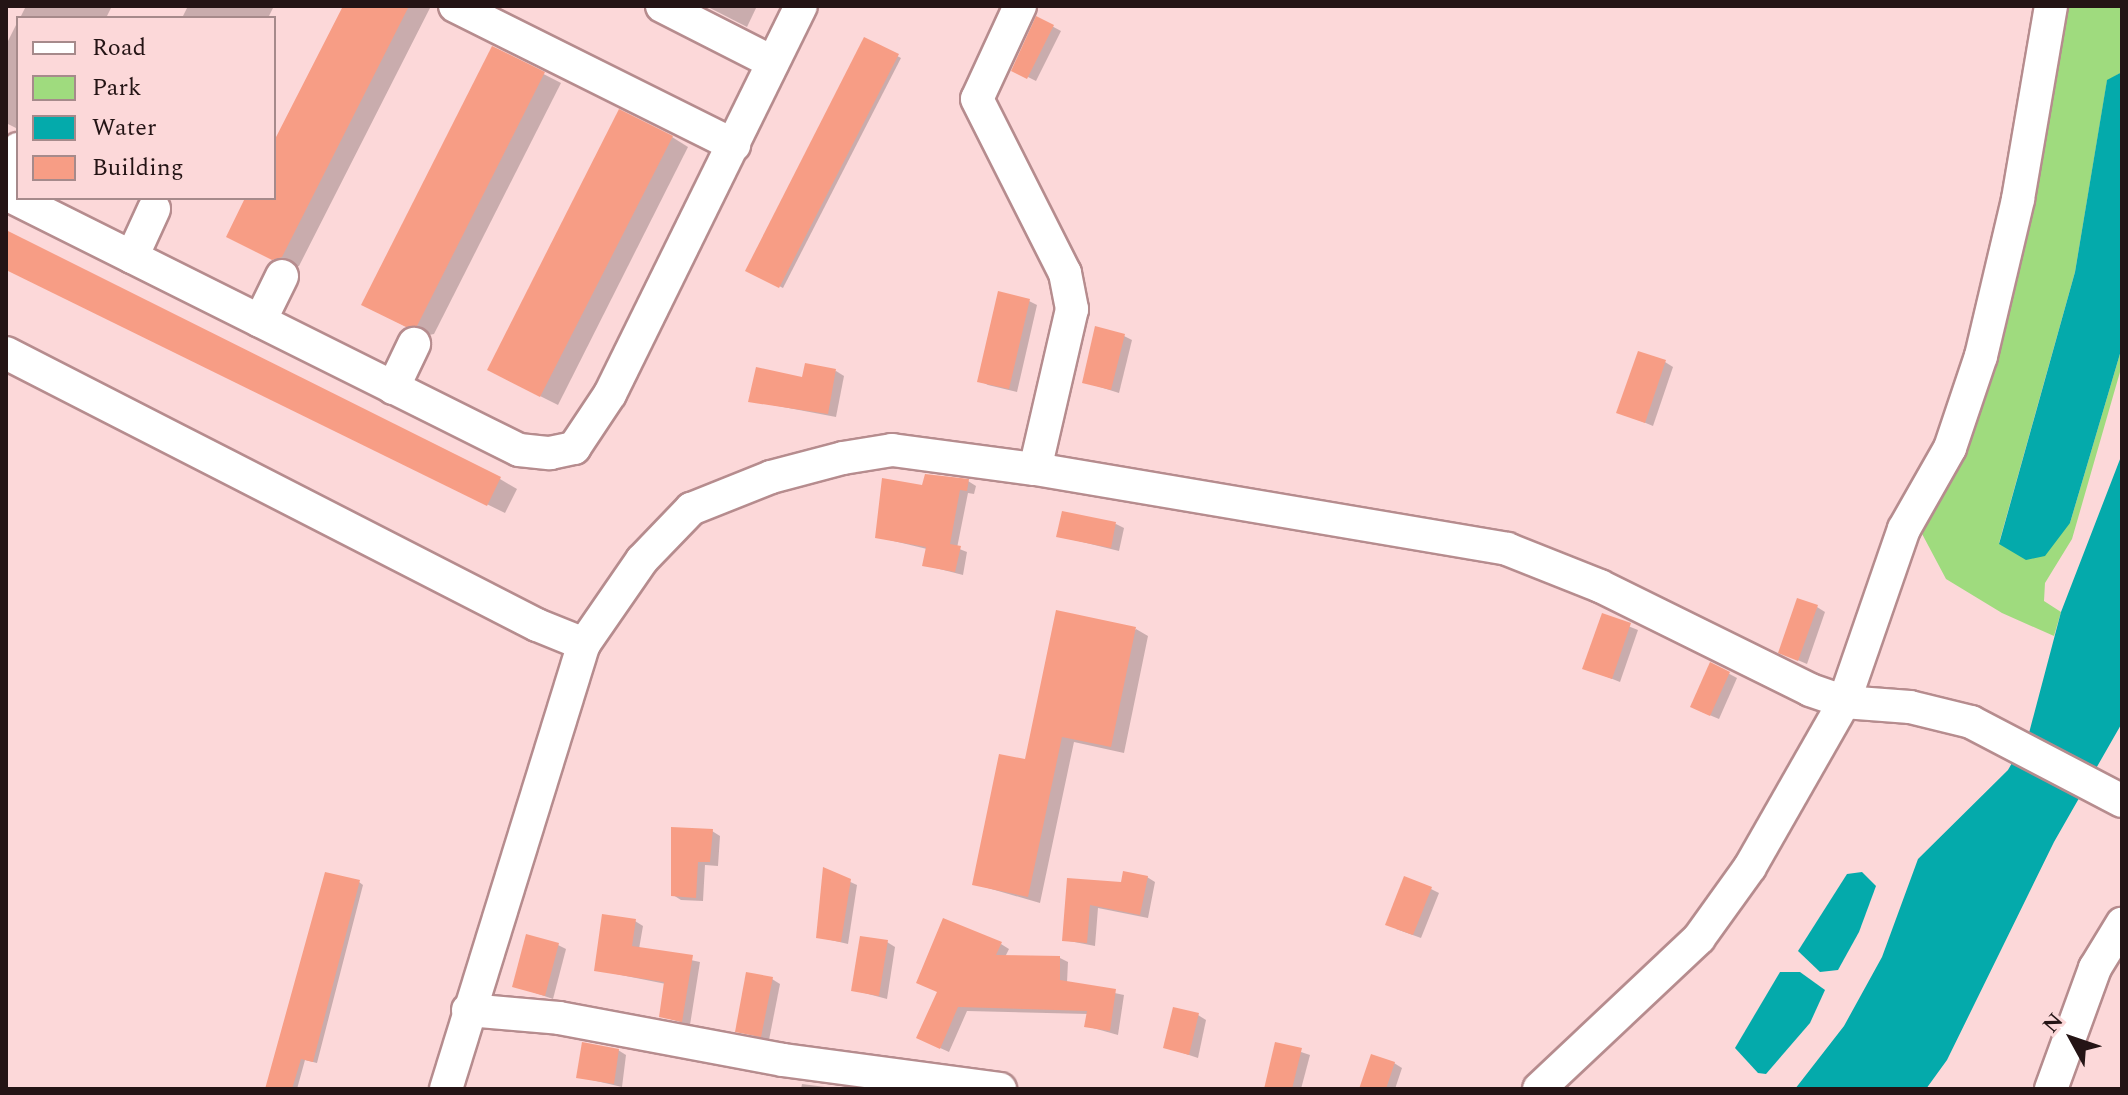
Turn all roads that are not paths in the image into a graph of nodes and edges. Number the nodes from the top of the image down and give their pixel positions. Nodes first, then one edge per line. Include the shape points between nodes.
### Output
1 (455, 6) edge
2 (662, 6) edge
3 (801, 6) edge
4 (1020, 6) edge
5 (2051, 6) edge
6 (772, 62) junction
7 (734, 145) junction
8 (16, 153) edge
9 (6, 174) edge
10 (18, 200) edge
11 (154, 209) dead end
12 (132, 257) junction
13 (282, 276) dead end
14 (260, 321) junction
15 (414, 344) dead end
16 (6, 353) edge
17 (393, 388) junction
18 (1035, 469) junction
19 (584, 644) junction
20 (1844, 702) junction
21 (2112, 796) edge
22 (2122, 924) edge
23 (468, 1010) junction
24 (446, 1089) edge
25 (1000, 1089) edge
26 (1539, 1089) edge
27 (2051, 1089) edge

1 - 7 street
2 - 6 street
3 - 6 street
4 - 18 street via 977,99 1065,273 1072,309
5 - 20 street via 2018,199 1981,356 1950,448 1904,529
6 - 7 street
7 - 17 street via 610,394 574,448 550,453 519,450
8 - 9 street
10 - 12 street
11 - 12 street
12 - 14 street
13 - 14 street
14 - 17 street
15 - 17 street
16 - 19 street via 537,625
18 - 19 street via 892,450 771,477 691,509 642,560
18 - 20 street via 1507,549 1600,586
19 - 23 street
20 - 21 street via 1910,707 1971,722
20 - 26 street via 1750,867 1699,938
22 - 27 street via 2095,968
23 - 24 street
23 - 25 street via 559,1018 783,1060

